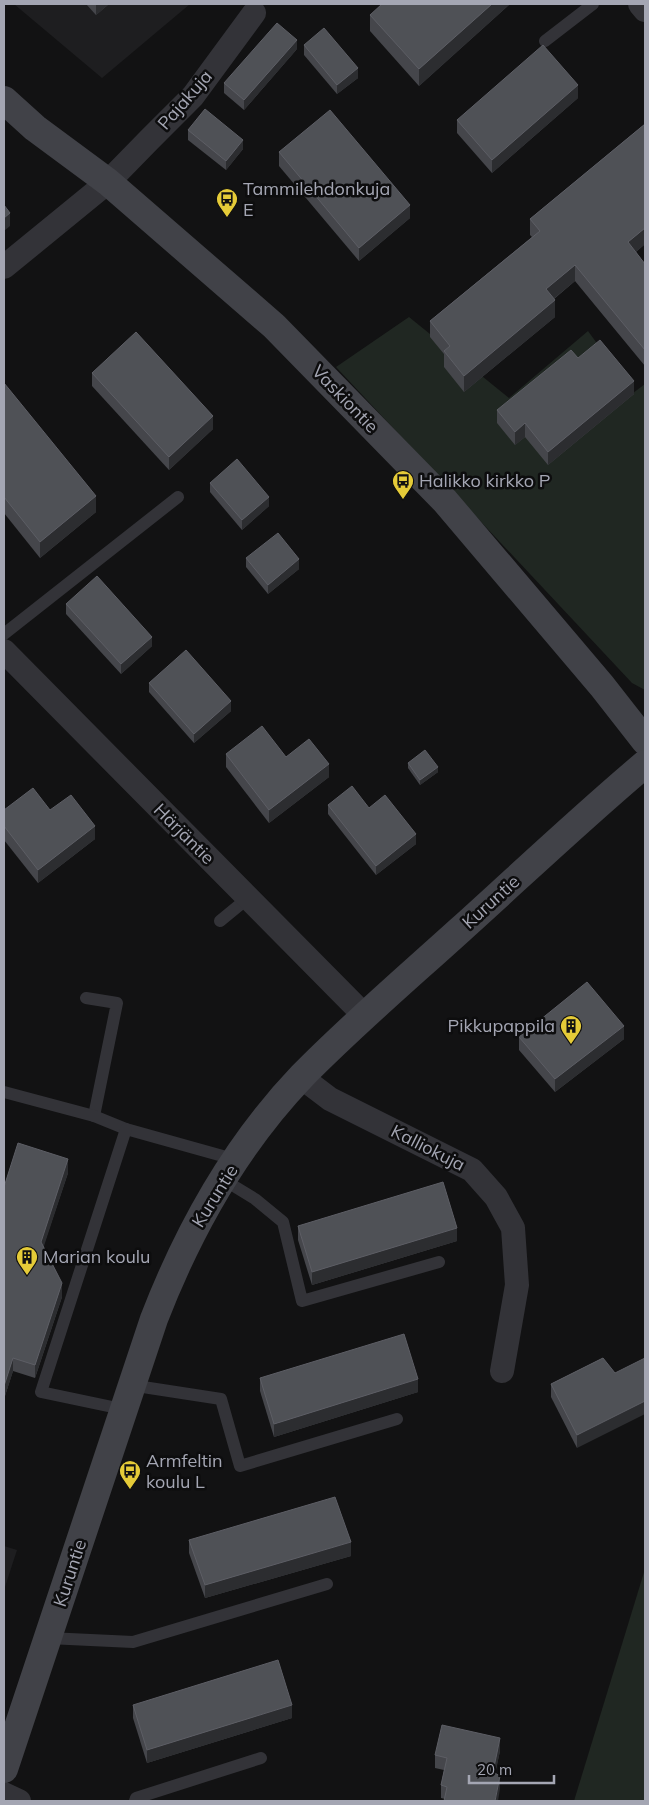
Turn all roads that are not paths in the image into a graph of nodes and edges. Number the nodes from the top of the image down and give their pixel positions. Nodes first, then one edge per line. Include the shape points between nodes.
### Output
1 (593, 4) edge
2 (640, 4) edge
3 (645, 10) edge
4 (254, 13) dead end
5 (545, 40) dead end
6 (4, 100) edge
7 (108, 182) junction
8 (4, 267) edge
9 (178, 497) dead end
10 (4, 634) edge
11 (4, 651) edge
12 (645, 741) edge
13 (645, 764) edge
14 (248, 898) junction
15 (220, 921) dead end
16 (86, 998) dead end
17 (365, 1016) junction
18 (301, 1077) junction
19 (4, 1092) edge
20 (94, 1116) junction
21 (126, 1129) junction
22 (230, 1170) junction
23 (439, 1262) dead end
24 (502, 1371) dead end
25 (126, 1397) junction
26 (397, 1419) dead end
27 (327, 1584) dead end
28 (48, 1638) junction
29 (261, 1758) dead end
30 (4, 1769) edge
31 (4, 1794) edge
32 (19, 1801) edge
33 (135, 1801) edge

1 - 5 lane
2 - 3 street
4 - 7 street, Pajakuja via 192,96
6 - 7 street, Vaskiontie via 35,128
7 - 8 street, Pajakuja
7 - 12 street, Vaskiontie via 274,326 445,501
9 - 10 lane
11 - 14 street, Härjäntie
13 - 17 street, Kuruntie
14 - 15 lane
14 - 17 street, Härjäntie
16 - 20 lane via 117,1003
17 - 18 street, Kuruntie
18 - 22 street, Kuruntie
18 - 24 street, Kalliokuja via 330,1099 472,1170 496,1197 513,1228 517,1285
19 - 20 lane
20 - 21 lane
21 - 22 lane
21 - 25 lane via 41,1392
22 - 23 lane via 255,1199 283,1222 302,1301
22 - 25 street, Kuruntie via 203,1211 174,1267
25 - 26 lane via 221,1399 240,1466
25 - 28 street, Kuruntie
27 - 28 lane via 133,1642
28 - 30 street, Kuruntie
29 - 33 lane via 136,1798
31 - 32 street

